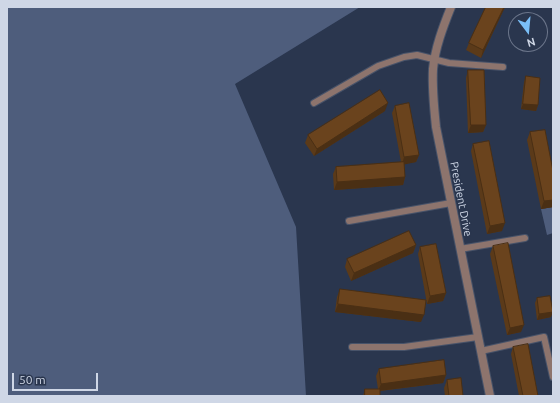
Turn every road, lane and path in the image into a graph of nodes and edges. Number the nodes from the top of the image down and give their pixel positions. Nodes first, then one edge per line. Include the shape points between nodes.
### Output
1 (451, 7) edge
2 (435, 59) junction
3 (503, 67) dead end
4 (314, 103) dead end
5 (451, 203) junction
6 (349, 221) dead end
7 (525, 238) dead end
8 (460, 249) junction
9 (478, 337) junction
10 (352, 347) dead end
11 (481, 351) junction
12 (553, 377) edge
13 (490, 396) edge

1 - 2 street, President Drive via 441,31
2 - 3 lane
2 - 4 lane via 404,57 385,63
2 - 5 street, President Drive via 433,95 436,127
5 - 6 lane
5 - 8 street, President Drive
7 - 8 lane
8 - 9 street, President Drive
9 - 10 lane via 404,347
9 - 11 street, President Drive
11 - 12 lane via 544,337
11 - 13 street, President Drive

